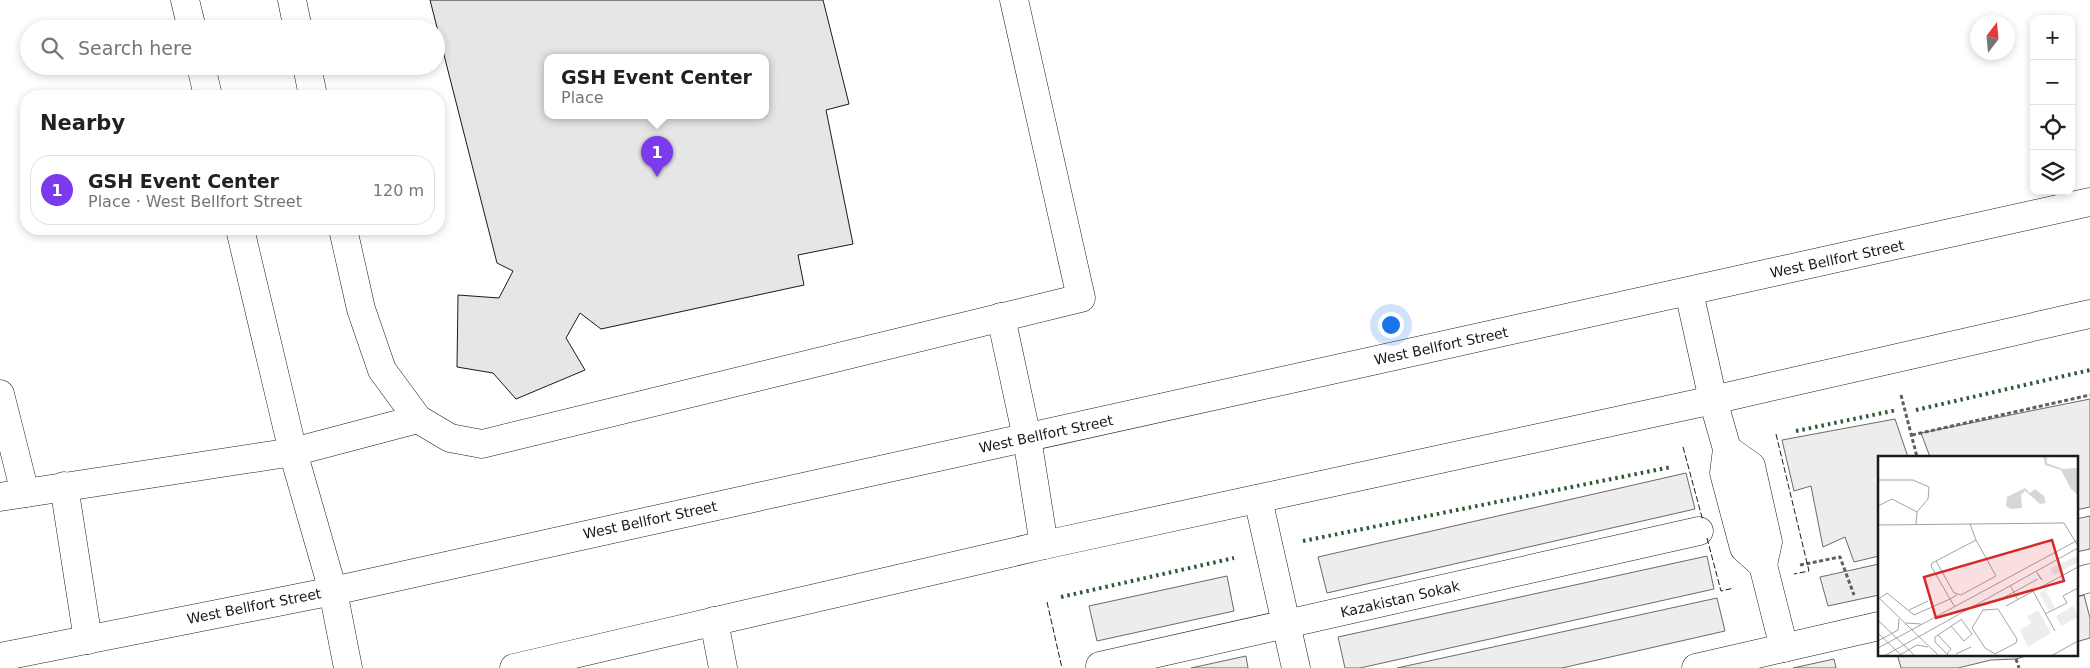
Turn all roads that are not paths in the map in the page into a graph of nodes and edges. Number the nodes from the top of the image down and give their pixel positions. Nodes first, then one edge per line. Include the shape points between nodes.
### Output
1 (186, 0) edge
2 (292, 0) edge
3 (1014, 0) edge
4 (190, 20) edge
5 (296, 20) edge
6 (203, 75) edge
7 (309, 75) edge
8 (207, 90) edge
9 (312, 90) edge
10 (2090, 202) edge
11 (241, 235) edge
12 (344, 235) edge
13 (1689, 292) junction
14 (2090, 314) edge
15 (1001, 317) junction
16 (0, 394) edge
17 (1713, 400) junction
18 (418, 419) junction
19 (1028, 438) junction
20 (293, 452) junction
21 (64, 486) junction
22 (13, 495) edge
23 (1258, 499) junction
24 (1700, 531) dead end
25 (1044, 545) junction
26 (333, 590) junction
27 (714, 621) junction
28 (1286, 625) junction
29 (1878, 626) edge
30 (88, 640) junction
31 (1784, 648) junction
32 (0, 657) edge
33 (1100, 666) dead end
34 (348, 668) edge
35 (514, 668) edge
36 (723, 668) edge
37 (1296, 668) edge
38 (1696, 668) edge

1 - 4 main road
2 - 5 main road
3 - 15 main road via 1081,298
6 - 8 main road
7 - 9 main road
10 - 13 main road, West Bellfort Street
11 - 20 main road
12 - 18 main road via 360,310 382,370
13 - 17 main road
13 - 19 main road, West Bellfort Street
14 - 17 main road
15 - 18 main road via 482,444 450,438
15 - 19 main road
16 - 22 main road
17 - 23 main road
17 - 31 main road via 1727,449 1724,473 1744,548 1764,569
18 - 20 main road
19 - 25 main road
19 - 26 main road, West Bellfort Street
20 - 21 main road
20 - 26 main road
21 - 22 main road
21 - 30 main road
23 - 25 main road
23 - 28 main road
24 - 28 main road, Kazakistan Sokak
25 - 27 main road
26 - 30 main road, West Bellfort Street
26 - 34 main road
27 - 35 main road
27 - 36 main road
28 - 33 main road, Kazakistan Sokak
28 - 37 main road
29 - 31 main road
30 - 32 main road, West Bellfort Street
31 - 38 main road

